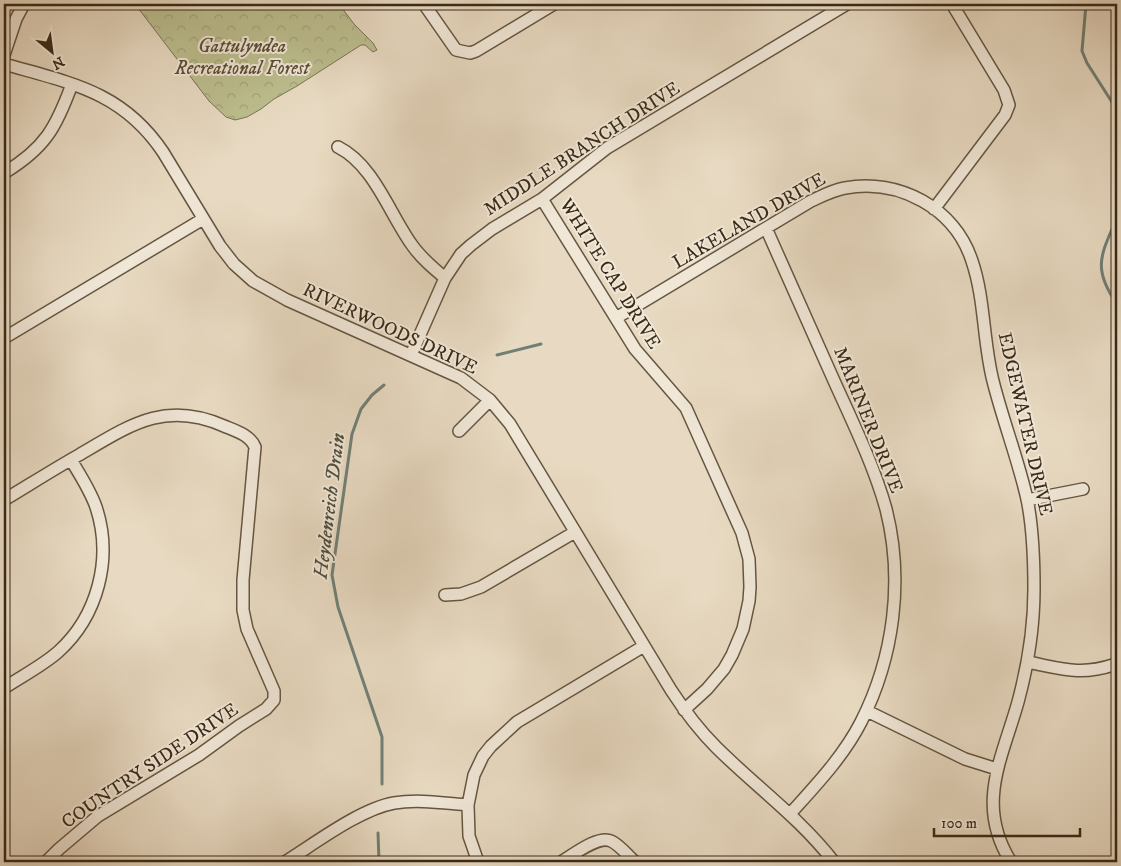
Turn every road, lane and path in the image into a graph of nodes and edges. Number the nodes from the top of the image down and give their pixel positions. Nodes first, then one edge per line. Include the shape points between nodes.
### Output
1 (24, 4) edge
2 (424, 4) edge
3 (554, 4) edge
4 (847, 4) edge
5 (952, 4) edge
6 (4, 55) edge
7 (4, 64) edge
8 (72, 84) junction
9 (338, 146) dead end
10 (4, 173) edge
11 (542, 199) junction
12 (934, 209) junction
13 (203, 219) junction
14 (766, 228) junction
15 (444, 278) junction
16 (616, 318) junction
17 (4, 338) edge
18 (411, 355) junction
19 (490, 400) junction
20 (459, 431) dead end
21 (71, 460) junction
22 (1083, 489) dead end
23 (4, 500) edge
24 (1027, 500) junction
25 (575, 532) junction
26 (445, 595) dead end
27 (644, 646) junction
28 (1027, 662) junction
29 (1113, 665) dead end
30 (4, 688) edge
31 (684, 710) junction
32 (866, 711) junction
33 (996, 770) junction
34 (468, 805) junction
35 (790, 814) junction
36 (46, 862) edge
37 (285, 862) edge
38 (478, 862) edge
39 (561, 862) edge
40 (635, 862) edge
41 (834, 862) edge
42 (1011, 862) edge

1 - 6 street
2 - 3 street via 452,46 462,53 476,51
4 - 11 street, MIDDLE BRANCH DRIVE via 607,148
5 - 12 street via 1004,90 1009,105 1005,115
7 - 8 street, RIVERWOODS DRIVE
8 - 10 street via 62,113 45,140 31,155
8 - 13 street, RIVERWOODS DRIVE via 112,101 136,119 155,141
9 - 15 street via 363,166 412,246
11 - 15 street, MIDDLE BRANCH DRIVE via 471,245
11 - 16 street, WHITE CAP DRIVE
12 - 14 street, LAKELAND DRIVE via 904,192 881,187 843,188 822,196
12 - 24 street, EDGEWATER DRIVE via 956,230 972,259 992,378
13 - 17 street
13 - 18 street, RIVERWOODS DRIVE via 234,264 265,289
14 - 16 street, LAKELAND DRIVE
14 - 32 street, MARINER DRIVE via 866,452 890,526 895,579 893,614 884,665
15 - 18 street, MIDDLE BRANCH DRIVE
16 - 31 street, WHITE CAP DRIVE via 643,360 689,412 738,521 749,559 749,601 732,655 716,679
18 - 19 street, RIVERWOODS DRIVE via 461,378
19 - 20 street
19 - 25 street, RIVERWOODS DRIVE via 510,424
21 - 23 street
21 - 30 street via 92,497 100,523 102,565 96,593 85,619 67,643
21 - 36 street, COUNTRY SIDE DRIVE via 126,428 160,416 204,418 246,436 253,443 255,454 243,610 247,629 274,691 274,700 205,751 98,816
22 - 24 street
24 - 28 street, EDGEWATER DRIVE via 1034,590
25 - 26 street via 481,587
25 - 27 street, RIVERWOODS DRIVE
27 - 31 street, RIVERWOODS DRIVE
27 - 34 street via 527,715 499,737 478,766
28 - 29 street via 1079,672
28 - 33 street, EDGEWATER DRIVE via 1018,703
31 - 35 street, RIVERWOODS DRIVE via 714,746
32 - 33 street via 965,759
32 - 35 street, MARINER DRIVE via 848,745
33 - 42 street, EDGEWATER DRIVE via 992,790 993,815 1002,846
34 - 37 street via 415,802 383,806 358,817
34 - 38 street via 469,836
35 - 41 street, RIVERWOODS DRIVE
39 - 40 street via 597,841 606,840

